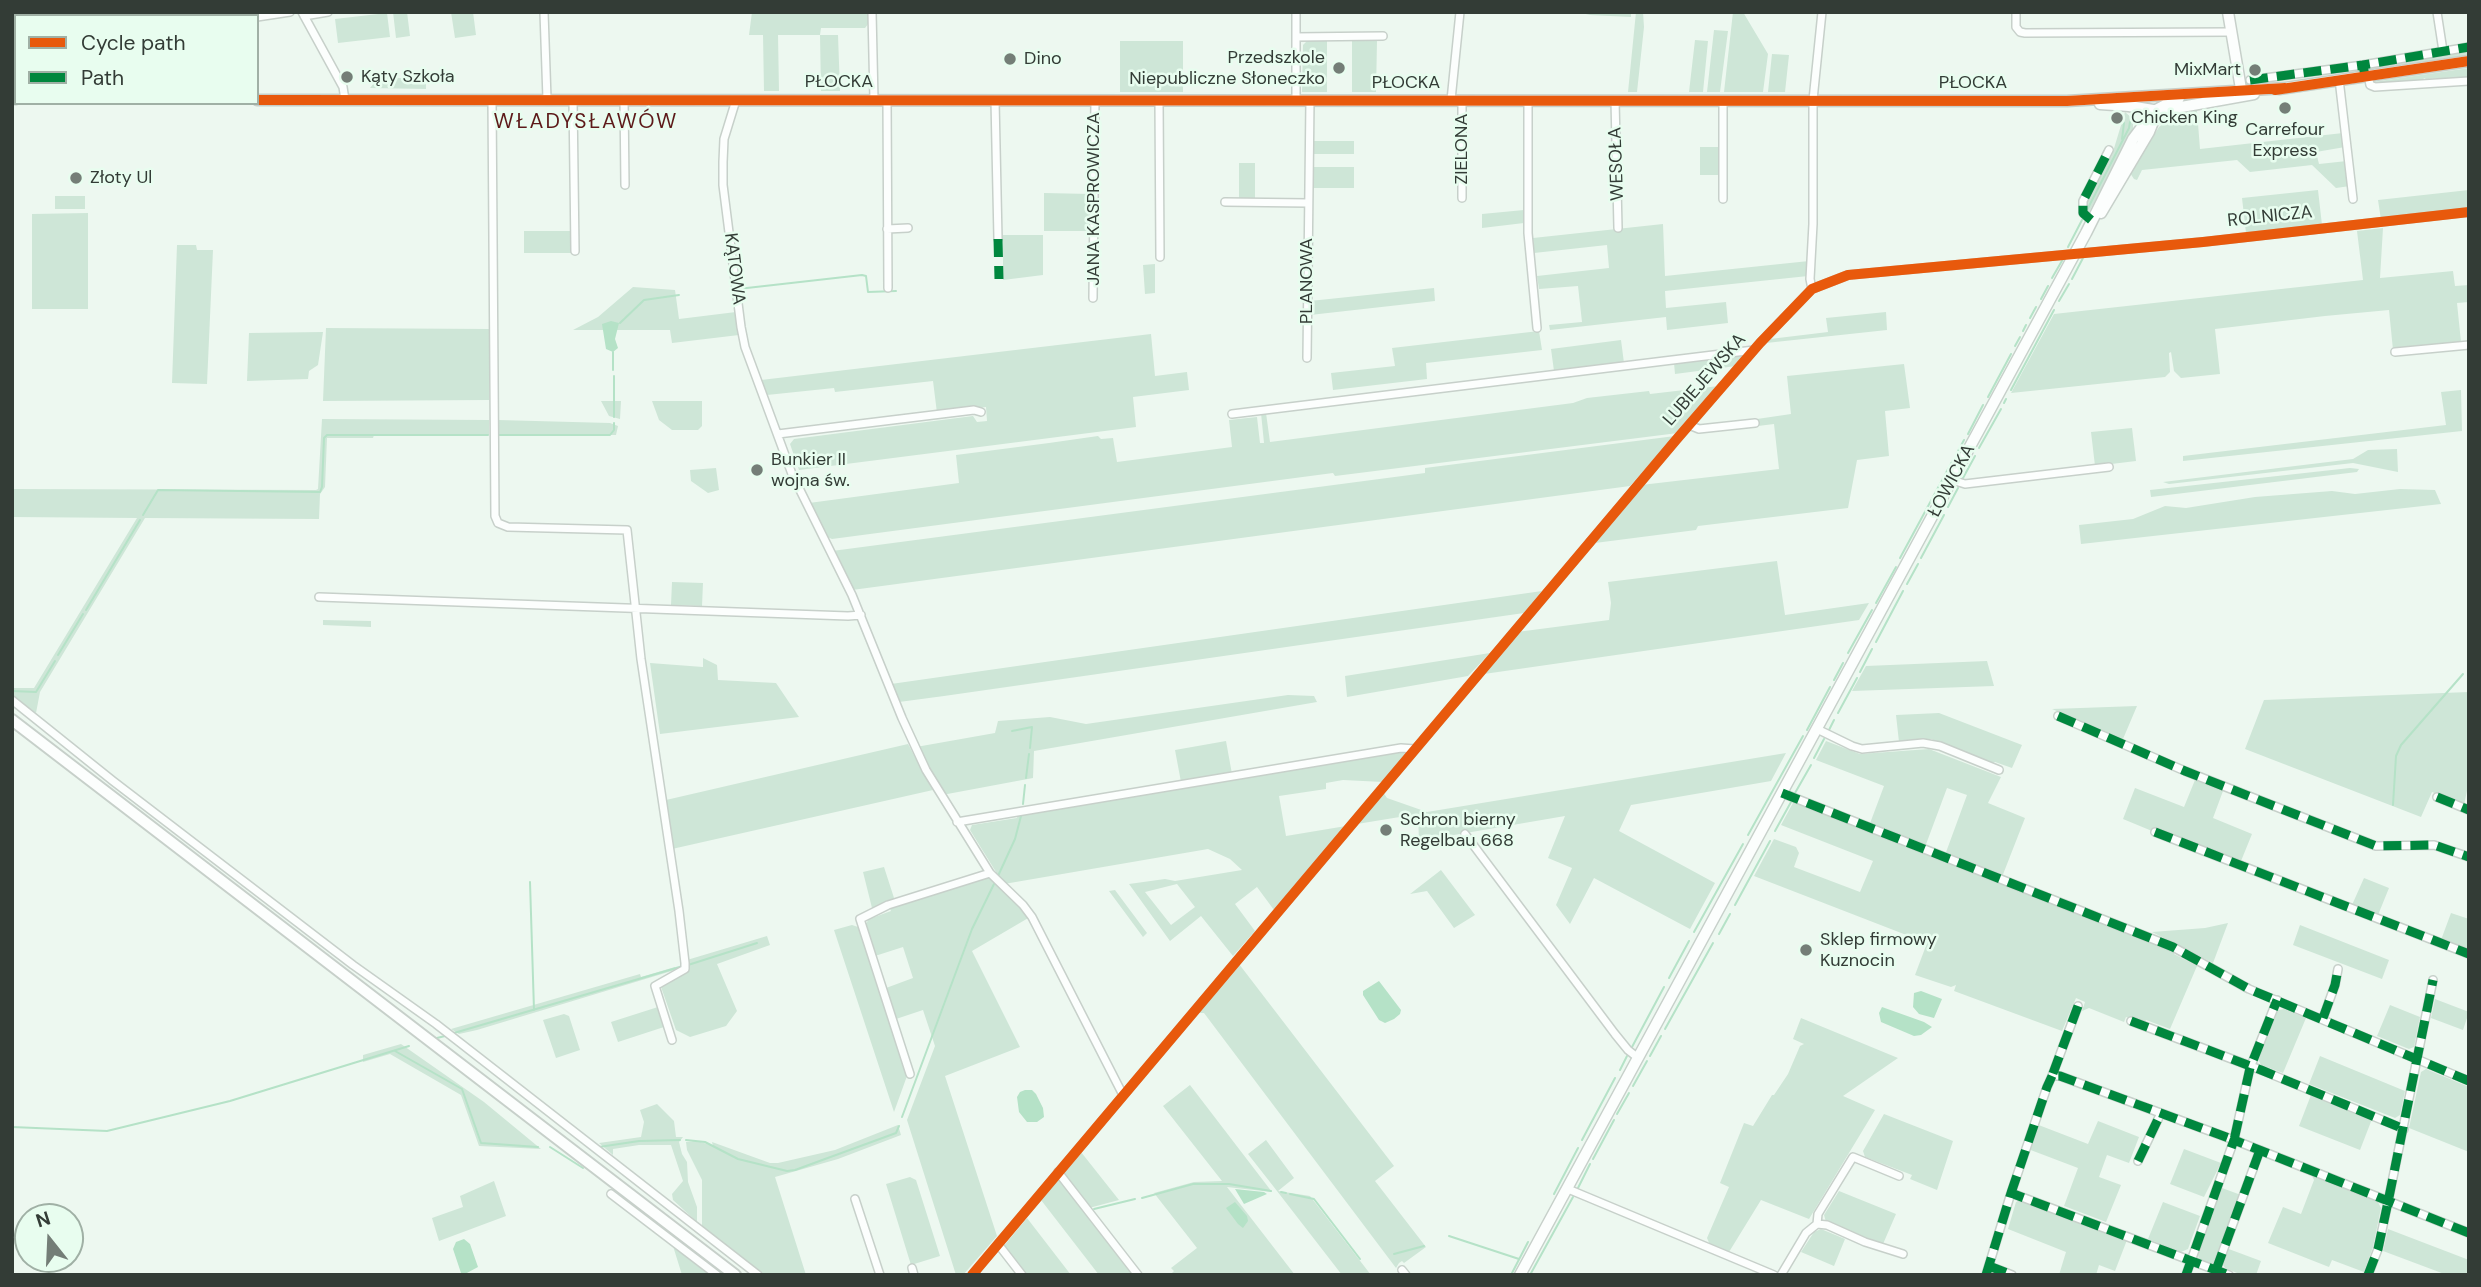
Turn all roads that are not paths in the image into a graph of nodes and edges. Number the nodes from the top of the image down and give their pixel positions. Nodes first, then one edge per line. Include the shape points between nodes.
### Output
1 (290, 12) edge
2 (328, 12) edge
3 (544, 12) edge
4 (872, 12) edge
5 (1296, 12) edge
6 (1460, 12) edge
7 (1822, 12) edge
8 (2016, 12) edge
9 (2228, 12) edge
10 (2437, 12) edge
11 (303, 14) edge
12 (259, 17) edge
13 (2232, 32) junction
14 (1383, 36) dead end
15 (1296, 37) junction
16 (2469, 47) edge
17 (2443, 51) junction
18 (2469, 61) edge
19 (2365, 72) junction
20 (2290, 74) junction
21 (2339, 79) junction
22 (2250, 80) dead end
23 (2469, 81) edge
24 (2272, 82) junction
25 (2289, 87) junction
26 (2241, 89) junction
27 (2197, 94) junction
28 (2252, 94) junction
29 (2133, 97) junction
30 (492, 99) junction
31 (547, 99) junction
32 (573, 99) junction
33 (624, 99) junction
34 (2228, 99) junction
35 (259, 100) edge
36 (345, 100) junction
37 (736, 100) junction
38 (874, 100) junction
39 (887, 100) junction
40 (995, 100) junction
41 (1095, 100) junction
42 (1159, 100) junction
43 (1296, 100) junction
44 (1310, 100) junction
45 (1456, 100) junction
46 (1528, 100) junction
47 (1615, 100) junction
48 (1723, 100) junction
49 (1813, 100) junction
50 (2075, 101) junction
51 (2120, 105) junction
52 (2172, 110) junction
53 (2154, 111) junction
54 (2149, 132) junction
55 (2133, 139) junction
56 (2109, 150) dead end
57 (625, 185) dead end
58 (1462, 198) dead end
59 (1723, 199) dead end
60 (2353, 199) dead end
61 (1225, 202) dead end
62 (1308, 203) junction
63 (2469, 212) edge
64 (2091, 220) junction
65 (1618, 228) dead end
66 (887, 229) junction
67 (908, 229) dead end
68 (2086, 233) junction
69 (998, 239) dead end
70 (575, 251) dead end
71 (2075, 253) junction
72 (1160, 257) dead end
73 (888, 288) dead end
74 (1812, 289) junction
75 (1093, 298) dead end
76 (1537, 328) dead end
77 (2469, 345) edge
78 (1754, 350) junction
79 (2395, 352) dead end
80 (1307, 358) dead end
81 (981, 412) dead end
82 (1232, 414) dead end
83 (1755, 423) dead end
84 (1689, 425) junction
85 (778, 434) junction
86 (2109, 467) dead end
87 (1952, 480) junction
88 (319, 597) dead end
89 (635, 608) junction
90 (861, 615) junction
91 (12, 701) edge
92 (2058, 716) dead end
93 (12, 720) edge
94 (1817, 729) junction
95 (1415, 749) junction
96 (1998, 770) dead end
97 (1782, 793) junction
98 (2437, 797) dead end
99 (2469, 810) edge
100 (957, 821) junction
101 (2155, 832) dead end
102 (1465, 834) dead end
103 (2469, 857) edge
104 (990, 873) junction
105 (2469, 954) edge
106 (2338, 968) dead end
107 (2433, 979) dead end
108 (2277, 1000) junction
109 (2078, 1006) dead end
110 (2323, 1018) junction
111 (2131, 1021) dead end
112 (672, 1040) dead end
113 (1637, 1057) junction
114 (2417, 1059) junction
115 (2250, 1068) junction
116 (910, 1074) dead end
117 (2052, 1076) junction
118 (2469, 1081) edge
119 (1123, 1095) junction
120 (2161, 1112) junction
121 (2404, 1129) junction
122 (2234, 1140) junction
123 (2260, 1150) junction
124 (2138, 1161) dead end
125 (1058, 1172) junction
126 (1899, 1176) dead end
127 (1567, 1189) junction
128 (2011, 1193) junction
129 (611, 1194) dead end
130 (855, 1199) dead end
131 (2388, 1202) junction
132 (1817, 1224) junction
133 (2469, 1233) edge
134 (998, 1244) junction
135 (1903, 1254) dead end
136 (2189, 1261) junction
137 (1989, 1266) junction
138 (2216, 1270) junction
139 (717, 1275) edge
140 (735, 1275) edge
141 (758, 1275) edge
142 (880, 1275) edge
143 (972, 1275) edge
144 (1022, 1275) edge
145 (1138, 1275) edge
146 (1520, 1275) edge
147 (1774, 1275) edge
148 (1781, 1275) edge
149 (1986, 1275) edge
150 (2012, 1275) edge
151 (2186, 1275) edge
152 (2229, 1275) edge
153 (2368, 1275) edge

1 - 12 street
2 - 11 street
3 - 31 street
4 - 38 street
5 - 15 street
6 - 45 street, ZIELONA
7 - 49 street
8 - 13 street via 2016,27 2025,33
9 - 13 street
10 - 17 street
11 - 36 street via 343,87
13 - 26 street
14 - 15 street
15 - 43 street
16 - 17 street
17 - 19 street
18 - 19 street, PŁOCKA
19 - 20 street
19 - 21 street, PŁOCKA
19 - 23 street via 2375,87
20 - 24 street
20 - 25 street
21 - 25 street, PŁOCKA
21 - 60 street
22 - 24 street
24 - 25 street, PŁOCKA
24 - 26 street, PŁOCKA
25 - 28 street, PŁOCKA
26 - 27 street, PŁOCKA
26 - 28 street
26 - 34 street
27 - 29 street, PŁOCKA
27 - 53 street, ŁOWICKA
28 - 34 street, PŁOCKA
29 - 50 street, PŁOCKA
29 - 53 street via 2146,101
30 - 31 street, PŁOCKA
30 - 36 street, PŁOCKA
30 - 89 street via 495,516 508,527 627,530
31 - 32 street, PŁOCKA
32 - 33 street, PŁOCKA
32 - 70 street
33 - 37 street, PŁOCKA
33 - 57 street
34 - 52 street, PŁOCKA
35 - 36 street, PŁOCKA
37 - 38 street, PŁOCKA
37 - 85 street, KĄTOWA via 724,139 723,185 739,313 745,347
38 - 39 street, PŁOCKA
39 - 40 street, PŁOCKA
39 - 66 street
40 - 41 street, PŁOCKA
40 - 69 street
41 - 42 street, PŁOCKA
41 - 75 street, JANA KASPROWICZA
42 - 43 street, PŁOCKA
42 - 72 street
43 - 44 street, PŁOCKA
44 - 45 street, PŁOCKA
44 - 62 street, PLANOWA
45 - 46 street, PŁOCKA
45 - 58 street, ZIELONA
46 - 47 street, PŁOCKA
46 - 76 street via 1528,233
47 - 48 street, PŁOCKA
47 - 65 street, WESOŁA
48 - 49 street, PŁOCKA
48 - 59 street
49 - 50 street, PŁOCKA
49 - 74 street
50 - 51 street, PŁOCKA
51 - 53 street, PŁOCKA
51 - 55 street via 2135,117
52 - 53 street, PŁOCKA
52 - 54 street, ŁOWICKA via 2161,115
53 - 54 street, ŁOWICKA
53 - 55 street, ŁOWICKA
54 - 68 street, ŁOWICKA
55 - 64 street, ŁOWICKA
56 - 64 street via 2082,207
61 - 62 street
62 - 80 street, PLANOWA
63 - 71 street, ROLNICZA
64 - 68 street, ŁOWICKA
66 - 67 street
66 - 73 street
68 - 71 street, ŁOWICKA
71 - 74 street, LUBIEJEWSKA via 1848,275
71 - 87 street, ŁOWICKA
74 - 78 street, LUBIEJEWSKA
77 - 79 street
78 - 82 street
78 - 84 street, LUBIEJEWSKA
81 - 85 street
83 - 84 street via 1699,429
84 - 95 street, LUBIEJEWSKA
85 - 90 street, KĄTOWA via 792,474
86 - 87 street via 1965,484
87 - 94 street, ŁOWICKA
88 - 89 street
89 - 90 street
89 - 112 street via 685,963 685,969 655,986
90 - 100 street, KĄTOWA via 913,745
91 - 141 street
92 - 103 street via 2376,846 2434,845
93 - 140 main road
94 - 96 street via 1863,748 1940,746
94 - 97 street, ŁOWICKA
95 - 100 street
95 - 119 street, LUBIEJEWSKA
97 - 108 street via 2172,947
97 - 113 street, ŁOWICKA
98 - 99 street
100 - 104 street, KĄTOWA
101 - 105 street
102 - 113 street
104 - 116 street via 888,905 860,919
104 - 119 street, KĄTOWA via 1032,917
106 - 110 street
107 - 114 street
108 - 110 street
108 - 115 street
109 - 117 street
110 - 114 street
111 - 115 street
113 - 127 street, ŁOWICKA
114 - 118 street
114 - 121 street
115 - 121 street
115 - 122 street
117 - 120 street
117 - 128 street
119 - 125 street, LUBIEJEWSKA
120 - 122 street
120 - 124 street
121 - 131 street
122 - 123 street
122 - 136 street
123 - 131 street
123 - 138 street
125 - 134 street, LUBIEJEWSKA
125 - 145 street
126 - 132 street via 1853,1157 1818,1214
127 - 146 street, ŁOWICKA
127 - 147 street
128 - 136 street
128 - 137 street
129 - 139 street
130 - 142 street
131 - 133 street
131 - 153 street
132 - 135 street
132 - 148 street via 1806,1233
134 - 143 street, LUBIEJEWSKA
134 - 144 street
136 - 138 street
136 - 151 street
137 - 149 street
137 - 150 street
138 - 152 street

